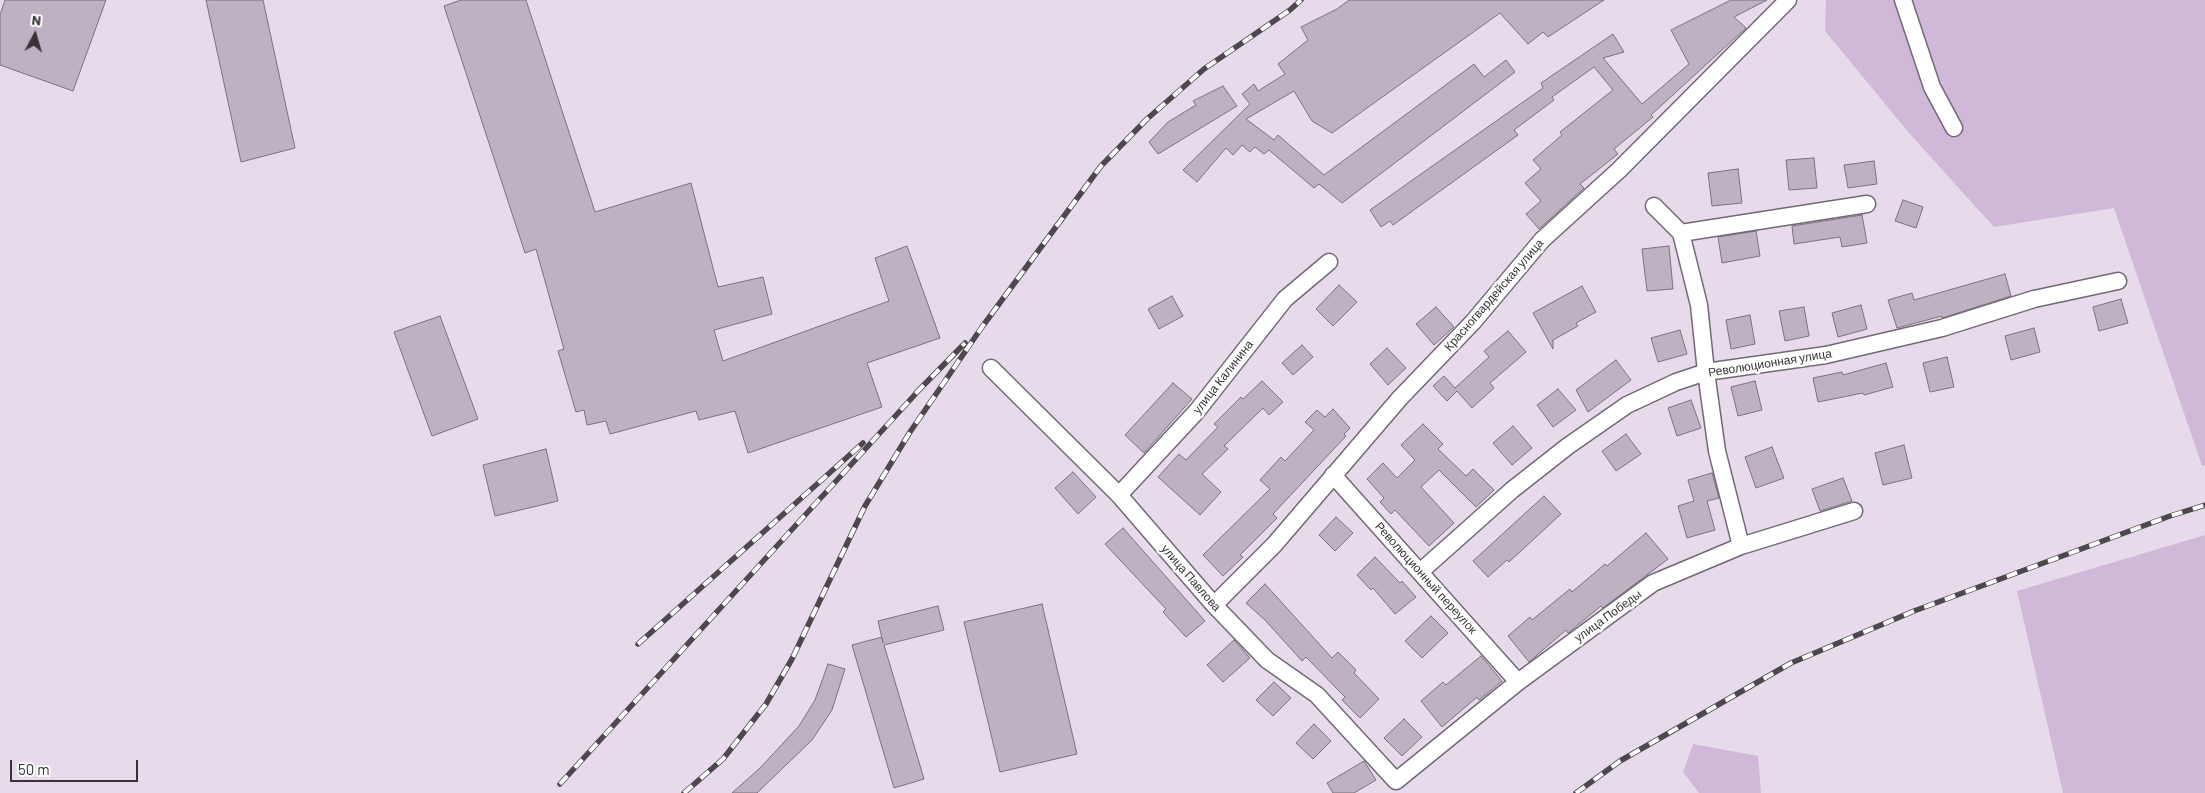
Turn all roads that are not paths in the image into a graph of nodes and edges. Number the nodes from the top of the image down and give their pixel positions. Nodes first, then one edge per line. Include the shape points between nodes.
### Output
1 (1788, 0) edge
2 (1903, 0) edge
3 (1954, 128) dead end
4 (1868, 204) dead end
5 (1654, 206) dead end
6 (1681, 233) junction
7 (1330, 262) dead end
8 (2118, 281) dead end
9 (991, 368) dead end
10 (1706, 372) junction
11 (1333, 474) junction
12 (1119, 495) junction
13 (1854, 511) dead end
14 (1741, 546) junction
15 (1420, 572) junction
16 (1214, 605) junction
17 (1518, 682) junction
18 (1396, 781) joint

1 - 11 street, Красногвардейская улица via 1620,170 1542,240 1473,322
2 - 3 street via 1932,87
4 - 6 street
5 - 6 street
6 - 10 street via 1699,305
7 - 12 street, улица Калинина via 1285,299 1197,411
8 - 10 street, Революционная улица via 2034,299 1942,328 1826,355
9 - 12 street, улица Павлова
10 - 14 street via 1717,450
10 - 15 street, Революционная улица via 1627,405 1568,446 1512,490
11 - 15 street, Революционный переулок
11 - 16 street, Красногвардейская улица via 1274,545
12 - 16 street, улица Павлова
13 - 14 street, улица Победы
14 - 17 street, улица Победы via 1653,583
15 - 17 street, Революционный переулок
16 - 18 street, улица Павлова via 1267,660 1317,695
17 - 18 street, улица Победы

